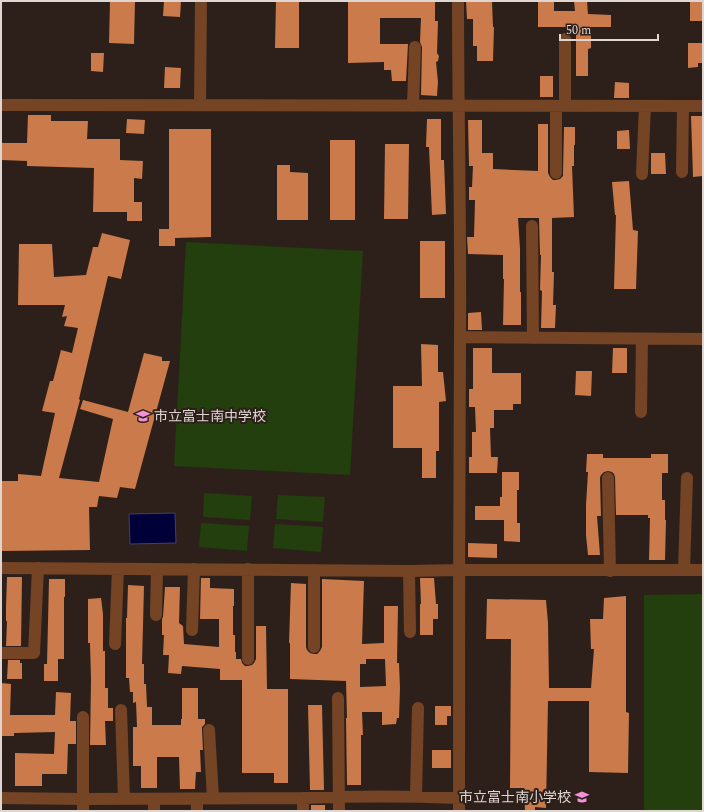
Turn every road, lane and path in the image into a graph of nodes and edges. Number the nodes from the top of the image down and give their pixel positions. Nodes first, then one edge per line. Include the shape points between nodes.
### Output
1 (201, 1) edge
2 (458, 1) edge
3 (565, 39) dead end
4 (415, 47) dead end
5 (1, 105) edge
6 (200, 106) junction
7 (413, 106) junction
8 (458, 106) junction
9 (561, 106) junction
10 (645, 106) junction
11 (683, 106) junction
12 (703, 106) edge
13 (682, 172) dead end
14 (556, 173) dead end
15 (642, 174) dead end
16 (532, 226) dead end
17 (460, 337) junction
18 (533, 338) junction
19 (642, 339) junction
20 (703, 339) edge
21 (641, 412) dead end
22 (608, 478) dead end
23 (687, 478) dead end
24 (1, 568) edge
25 (38, 568) junction
26 (118, 568) junction
27 (158, 569) junction
28 (194, 569) junction
29 (248, 570) junction
30 (314, 570) junction
31 (459, 570) junction
32 (684, 570) junction
33 (703, 570) edge
34 (409, 571) junction
35 (610, 571) junction
36 (156, 615) dead end
37 (192, 630) dead end
38 (410, 632) dead end
39 (115, 644) dead end
40 (314, 647) dead end
41 (1, 653) edge
42 (248, 659) dead end
43 (338, 698) dead end
44 (418, 708) dead end
45 (121, 710) dead end
46 (83, 717) dead end
47 (209, 730) dead end
48 (416, 796) junction
49 (339, 797) junction
50 (1, 798) edge
51 (213, 798) junction
52 (303, 798) junction
53 (459, 798) junction
54 (124, 799) junction
55 (154, 799) junction
56 (197, 799) junction
57 (83, 805) edge
58 (154, 811) edge
59 (197, 811) edge
60 (303, 811) edge
61 (339, 811) edge
62 (459, 811) edge

1 - 6 street
2 - 8 street
3 - 9 street
4 - 7 street
5 - 6 street
6 - 7 street
7 - 8 street
8 - 9 street
8 - 17 street
9 - 10 street
9 - 14 street
10 - 11 street
10 - 15 street
11 - 12 street
11 - 13 street
16 - 18 street
17 - 18 street
17 - 31 street
18 - 19 street
19 - 20 street
19 - 21 street
22 - 35 street
23 - 32 street
24 - 25 street
25 - 26 street
25 - 41 street via 34,653
26 - 27 street
26 - 39 street
27 - 28 street
27 - 36 street
28 - 29 street
28 - 37 street
29 - 30 street
29 - 42 street
30 - 34 street
30 - 40 street
31 - 34 street
31 - 35 street
31 - 53 street
32 - 33 street
32 - 35 street
34 - 38 street
43 - 49 street
44 - 48 street
45 - 54 street
46 - 57 street
47 - 51 street
48 - 49 street
48 - 53 street
49 - 52 street
49 - 61 street
50 - 57 street
51 - 52 street
51 - 56 street
52 - 60 street
53 - 62 street
54 - 55 street
54 - 57 street
55 - 56 street
55 - 58 street
56 - 59 street

